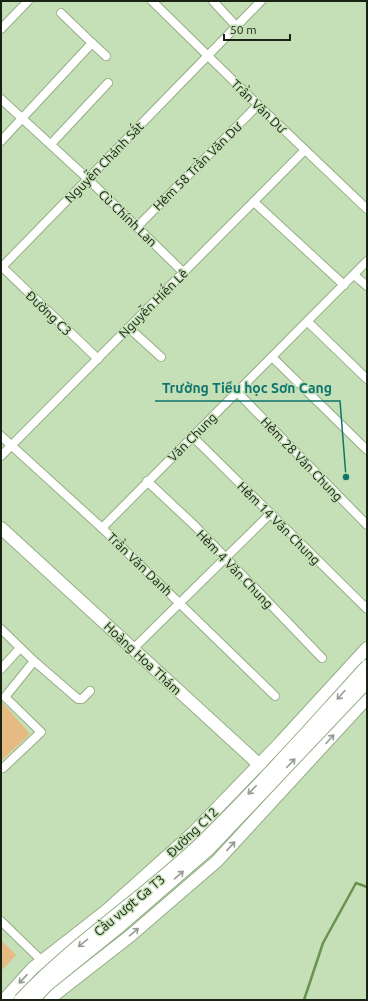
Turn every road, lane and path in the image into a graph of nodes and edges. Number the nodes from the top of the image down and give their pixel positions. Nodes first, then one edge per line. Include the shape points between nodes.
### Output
1 (28, 1) edge
2 (152, 1) edge
3 (213, 1) edge
4 (261, 1) edge
5 (61, 13) dead end
6 (236, 26) junction
7 (1, 29) edge
8 (92, 43) junction
9 (106, 56) dead end
10 (207, 57) junction
11 (108, 83) dead end
12 (1, 99) edge
13 (258, 106) junction
14 (23, 118) junction
15 (1, 140) edge
16 (51, 144) junction
17 (305, 150) junction
18 (88, 179) junction
19 (254, 202) junction
20 (367, 209) edge
21 (137, 227) junction
22 (367, 261) edge
23 (1, 267) edge
24 (184, 273) junction
25 (354, 275) junction
26 (344, 285) junction
27 (367, 286) edge
28 (308, 322) junction
29 (129, 328) junction
30 (161, 357) dead end
31 (272, 357) junction
32 (98, 359) junction
33 (367, 379) edge
34 (237, 392) junction
35 (1, 436) edge
36 (192, 436) junction
37 (11, 446) junction
38 (367, 450) edge
39 (1, 456) edge
40 (147, 481) junction
41 (270, 514) junction
42 (367, 525) edge
43 (1, 528) edge
44 (102, 528) junction
45 (225, 558) junction
46 (179, 603) junction
47 (367, 609) edge
48 (1, 629) edge
49 (20, 648) junction
50 (367, 648) edge
51 (133, 649) junction
52 (322, 658) dead end
53 (34, 661) junction
54 (367, 666) edge
55 (1, 669) edge
56 (367, 682) edge
57 (90, 691) dead end
58 (275, 696) dead end
59 (367, 698) edge
60 (259, 765) junction
61 (3, 768) dead end
62 (285, 788) junction
63 (1, 921) edge
64 (42, 961) junction
65 (4, 1000) edge
66 (20, 1000) edge
67 (33, 1000) edge
68 (48, 1000) edge

1 - 7 street
2 - 10 street, Trần Văn Dư
3 - 6 street
4 - 6 street, Nguyễn Chánh Sắt
5 - 8 street
6 - 10 street, Nguyễn Chánh Sắt
8 - 9 street
8 - 14 street
10 - 13 street, Trần Văn Dư
10 - 18 street, Nguyễn Chánh Sắt
11 - 16 street
12 - 14 street, Cù Chính Lan
13 - 17 street, Trần Văn Dư
13 - 21 street, Hẻm 58 Trần Văn Dư
14 - 15 street
14 - 16 street, Cù Chính Lan
16 - 18 street, Cù Chính Lan
17 - 19 street, Nguyễn Hiến Lê
17 - 20 street, Trần Văn Dư
18 - 21 street, Cù Chính Lan
18 - 23 street, Nguyễn Chánh Sắt
19 - 24 street, Nguyễn Hiến Lê
19 - 26 street
21 - 24 street, Cù Chính Lan
22 - 25 street, Văn Chung
23 - 32 street, Đường C3
24 - 29 street, Nguyễn Hiến Lê
25 - 26 street, Văn Chung
25 - 27 street
26 - 28 street, Văn Chung
28 - 31 street, Văn Chung
28 - 33 street
29 - 30 street
29 - 32 street, Nguyễn Hiến Lê
31 - 34 street, Văn Chung
31 - 38 street
32 - 37 street, Nguyễn Hiến Lê
34 - 36 street, Văn Chung
34 - 42 street, Hẻm 28 Văn Chung
35 - 37 street, Trần Văn Danh
36 - 40 street, Văn Chung
36 - 41 street, Hẻm 14 Văn Chung
37 - 39 street, Nguyễn Hiến Lê
37 - 44 street, Trần Văn Danh
40 - 44 street, Văn Chung
40 - 45 street, Hẻm 4 Văn Chung
41 - 45 street
41 - 47 street, Hẻm 14 Văn Chung
43 - 51 main road, Hoàng Hoa Thám
44 - 46 street, Trần Văn Danh
45 - 46 street
45 - 52 street, Hẻm 4 Văn Chung
46 - 51 street
46 - 58 street, Trần Văn Danh
48 - 49 street
49 - 53 street
49 - 55 street
50 - 60 main road, Đường C12
51 - 60 main road, Hoàng Hoa Thám
53 - 57 street via 78,699 82,699
53 - 61 street via 5,697 41,732
54 -> 66 main road, Cầu vượt Ga T3, bridge via 203,842 41,977
67 -> 56 main road, Cầu vượt Ga T3, bridge via 47,984 120,926 209,849
62 -> 59 main road
60 - 62 main road, Hoàng Hoa Thám
60 - 64 main road, Đường C12 via 193,833 106,911
68 -> 62 main road via 130,936 217,861
63 - 64 street
64 -> 65 main road, Đường C12

